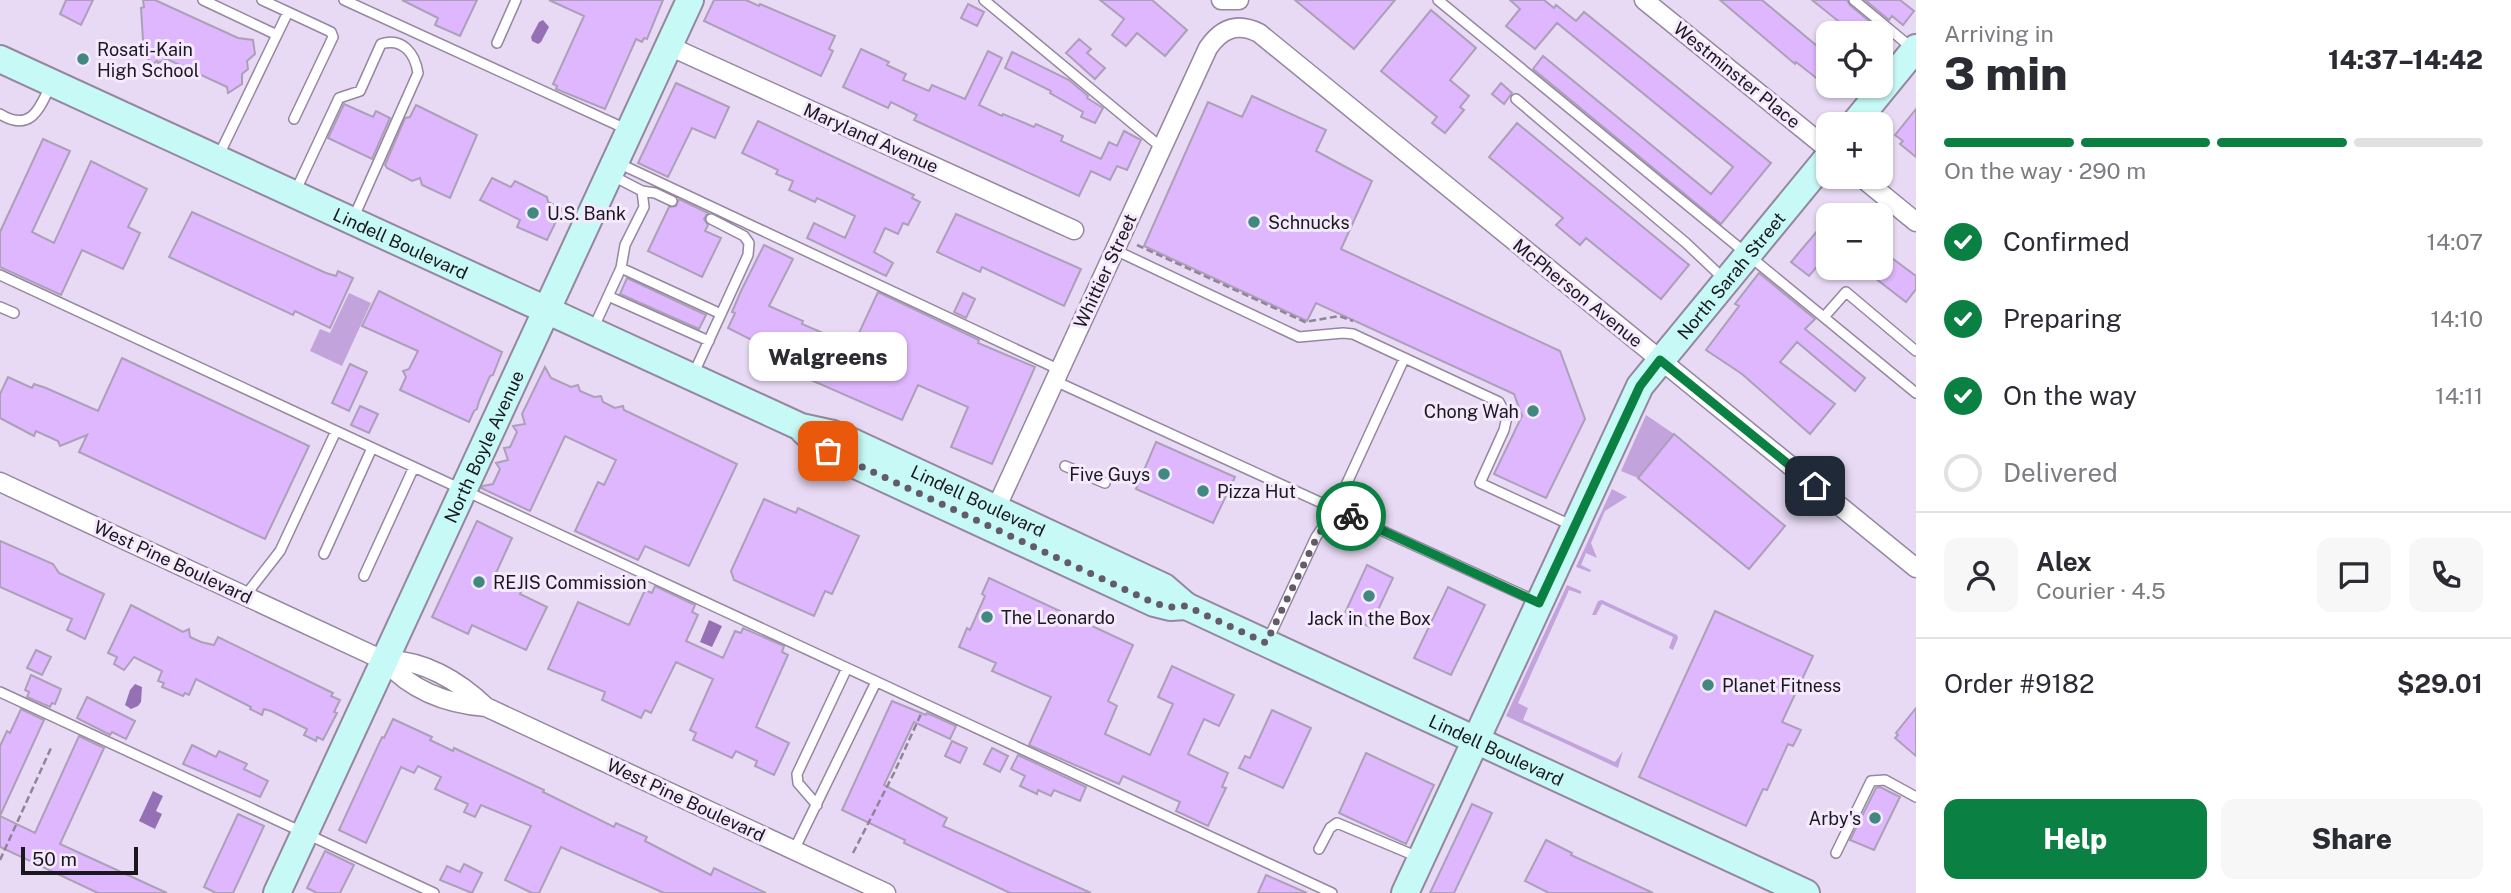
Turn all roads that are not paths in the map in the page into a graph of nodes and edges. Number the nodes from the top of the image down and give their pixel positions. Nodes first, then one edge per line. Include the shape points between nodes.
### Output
1 (203, 0) edge
2 (262, 0) edge
3 (344, 0) edge
4 (516, 0) edge
5 (690, 0) edge
6 (984, 0) edge
7 (1438, 0) edge
8 (1644, 0) edge
9 (1854, 0) edge
10 (288, 12) junction
11 (1235, 27) joint
12 (277, 35) junction
13 (497, 43) dead end
14 (669, 46) junction
15 (1916, 49) edge
16 (0, 59) edge
17 (52, 83) junction
18 (1516, 99) dead end
19 (1864, 112) edge
20 (0, 114) edge
21 (294, 119) dead end
22 (630, 131) junction
23 (1816, 139) edge
24 (1162, 148) junction
25 (218, 159) junction
26 (613, 168) junction
27 (1816, 172) edge
28 (1876, 189) edge
29 (642, 191) junction
30 (294, 194) junction
31 (672, 201) dead end
32 (711, 219) dead end
33 (353, 221) junction
34 (1916, 222) edge
35 (1074, 230) dead end
36 (1115, 250) junction
37 (1748, 254) junction
38 (621, 268) junction
39 (0, 275) edge
40 (1726, 280) junction
41 (608, 296) junction
42 (0, 307) edge
43 (547, 310) junction
44 (14, 313) dead end
45 (721, 314) junction
46 (1824, 317) junction
47 (592, 331) junction
48 (709, 341) junction
49 (1916, 351) edge
50 (1404, 359) junction
51 (1660, 360) junction
52 (1057, 375) junction
53 (692, 377) junction
54 (1916, 393) edge
55 (336, 432) junction
56 (372, 448) junction
57 (1065, 466) dead end
58 (414, 467) junction
59 (0, 482) edge
60 (1105, 483) dead end
61 (464, 489) junction
62 (1335, 509) junction
63 (992, 517) junction
64 (1575, 527) junction
65 (324, 554) dead end
66 (1916, 568) edge
67 (364, 576) dead end
68 (245, 596) junction
69 (1539, 603) junction
70 (1266, 643) junction
71 (385, 660) junction
72 (847, 668) junction
73 (876, 682) junction
74 (0, 692) edge
75 (1476, 740) junction
76 (1916, 797) edge
77 (817, 806) junction
78 (304, 833) junction
79 (1319, 849) dead end
80 (794, 850) junction
81 (1836, 853) dead end
82 (1421, 858) junction
83 (276, 893) edge
84 (434, 893) edge
85 (886, 893) edge
86 (1332, 893) edge
87 (1405, 893) edge
88 (1806, 893) edge

1 - 12 lane
2 - 10 lane
3 - 22 lane
4 - 13 lane
5 - 14 main road, North Boyle Avenue
6 - 24 lane
7 - 37 lane
8 - 23 street, Westminster Place
9 - 15 lane
10 - 12 lane
10 - 21 lane via 333,37
11 - 24 street, Whittier Street via 1219,33 1208,48
11 - 51 street, McPherson Avenue via 1259,33
12 - 25 lane
14 - 22 main road, North Boyle Avenue
14 - 35 street, Maryland Avenue
15 - 19 main road
16 - 17 main road, Lindell Boulevard
17 - 20 lane via 35,116 17,120
17 - 25 main road, Lindell Boulevard
18 - 40 lane
22 - 26 main road, North Boyle Avenue
24 - 36 street, Whittier Street
25 - 30 main road, Lindell Boulevard
26 - 29 lane
26 - 43 main road, North Boyle Avenue
26 - 52 lane
27 - 37 main road, North Sarah Street
28 - 34 street
29 - 31 lane
29 - 38 lane via 644,207 625,245
30 - 33 main road, Lindell Boulevard
30 - 33 lane via 339,97 360,91 381,44 400,43 409,49 418,73
32 - 45 lane via 749,243
33 - 43 main road, Lindell Boulevard
36 - 50 lane via 1299,337 1353,334
36 - 52 street, Whittier Street
37 - 40 main road, North Sarah Street
37 - 46 lane
38 - 41 lane
38 - 45 lane via 693,305
39 - 55 lane
40 - 51 main road, North Sarah Street
41 - 47 lane
41 - 48 lane
42 - 44 lane
43 - 47 main road, Lindell Boulevard
43 - 61 main road, North Boyle Avenue
45 - 48 lane
46 - 49 lane via 1846,292
46 - 54 lane
47 - 53 main road, Lindell Boulevard
48 - 53 lane
50 - 62 lane
50 - 64 lane via 1499,402 1507,417 1504,430 1480,483
51 - 64 main road, North Sarah Street via 1640,386
51 - 66 street, McPherson Avenue
52 - 62 lane
52 - 63 street, Whittier Street
53 - 63 main road, Lindell Boulevard via 800,427 832,433
55 - 56 lane
55 - 68 lane via 280,551
56 - 58 lane
56 - 65 lane
57 - 60 lane
58 - 61 lane
58 - 67 lane
59 - 68 street, West Pine Boulevard
61 - 71 main road, North Boyle Avenue
61 - 72 lane
62 - 69 lane
62 - 70 lane
63 - 70 main road, Lindell Boulevard via 1164,587 1186,606
64 - 69 main road, North Sarah Street
68 - 71 street, West Pine Boulevard
69 - 75 main road, North Sarah Street
70 - 75 main road, Lindell Boulevard
71 - 78 main road, North Boyle Avenue
71 - 80 street, West Pine Boulevard via 416,664 459,683 486,707
72 - 73 lane
72 - 77 lane via 797,774 797,783
73 - 77 lane
73 - 86 lane
74 - 78 lane
75 - 82 main road, North Sarah Street
75 - 88 main road, Lindell Boulevard
76 - 81 lane via 1885,780 1871,781
77 - 80 lane
78 - 83 main road, North Boyle Avenue
78 - 84 lane
79 - 82 lane via 1329,828 1337,823
80 - 85 street, West Pine Boulevard
82 - 87 main road, North Sarah Street

